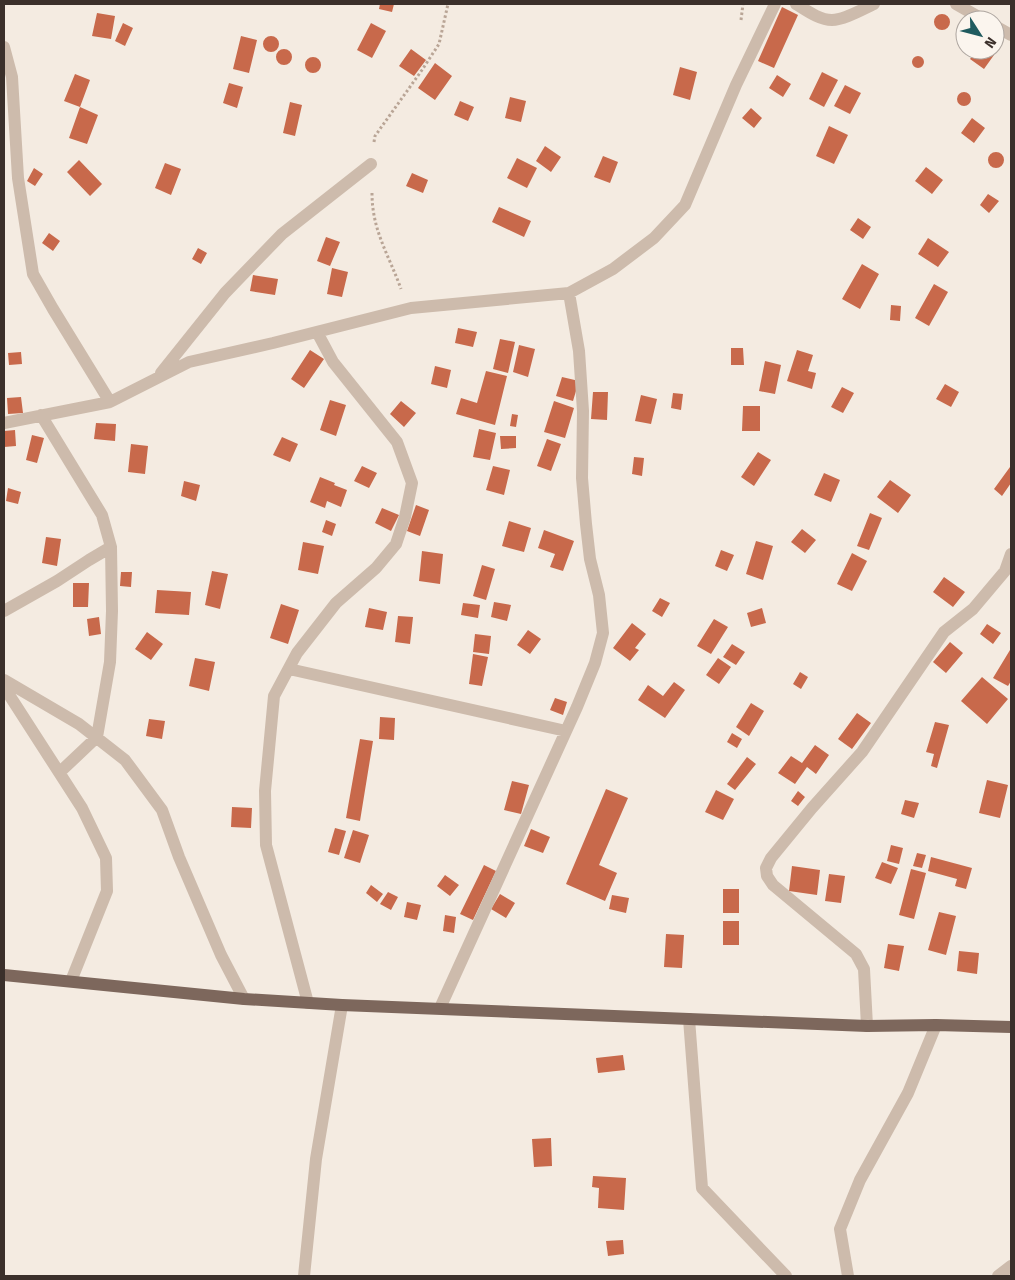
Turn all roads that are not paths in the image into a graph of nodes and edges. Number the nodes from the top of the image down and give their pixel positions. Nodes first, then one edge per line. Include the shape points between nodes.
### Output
1 (775, 4) edge
2 (796, 4) edge
3 (874, 4) edge
4 (4, 47) edge
5 (371, 164) road end
6 (569, 293) junction
7 (317, 332) junction
8 (157, 378) junction
9 (110, 402) junction
10 (41, 415) junction
11 (4, 423) edge
12 (111, 547) junction
13 (1011, 554) edge
14 (1008, 570) edge
15 (4, 610) edge
16 (289, 669) junction
17 (4, 680) edge
18 (4, 687) edge
19 (566, 731) junction
20 (97, 737) junction
21 (60, 772) junction
22 (4, 975) edge
23 (71, 981) junction
24 (244, 999) junction
25 (308, 1003) junction
26 (342, 1005) junction
27 (440, 1008) junction
28 (689, 1019) junction
29 (936, 1025) junction
30 (867, 1026) junction
31 (1011, 1027) edge
32 (1011, 1266) edge
33 (304, 1276) edge
34 (786, 1276) edge
35 (848, 1276) edge
36 (998, 1276) edge

1 - 6 street via 685,205 654,238 613,269
2 - 3 street via 815,16 832,20
4 - 9 street via 12,78 18,178 33,274
5 - 8 street via 276,241 225,294
6 - 7 street via 409,309
6 - 19 street via 579,351 583,411 582,478 602,633 595,663
7 - 8 street via 189,362
7 - 16 street via 333,362 398,442 412,483 396,544 376,568 336,603 297,653
8 - 9 street
9 - 10 street
10 - 11 street
10 - 12 street via 102,515
12 - 15 street
12 - 20 street via 110,662
13 - 14 street
14 - 30 street via 973,609 944,632 862,752 806,815 766,868 767,876 774,884 861,961
16 - 19 street
16 - 25 street via 274,696 265,791 266,845
17 - 20 street
18 - 21 street
19 - 27 street
20 - 21 street
20 - 24 street via 125,760 162,810 221,954
21 - 23 street via 106,858 108,891
22 - 23 main road
23 - 24 main road
24 - 25 main road
25 - 26 main road
26 - 27 main road
26 - 33 street via 316,1159
27 - 28 main road
28 - 30 main road
28 - 34 street via 702,1188
29 - 30 main road
29 - 31 main road
29 - 35 street via 908,1093 860,1180 840,1229
32 - 36 street

